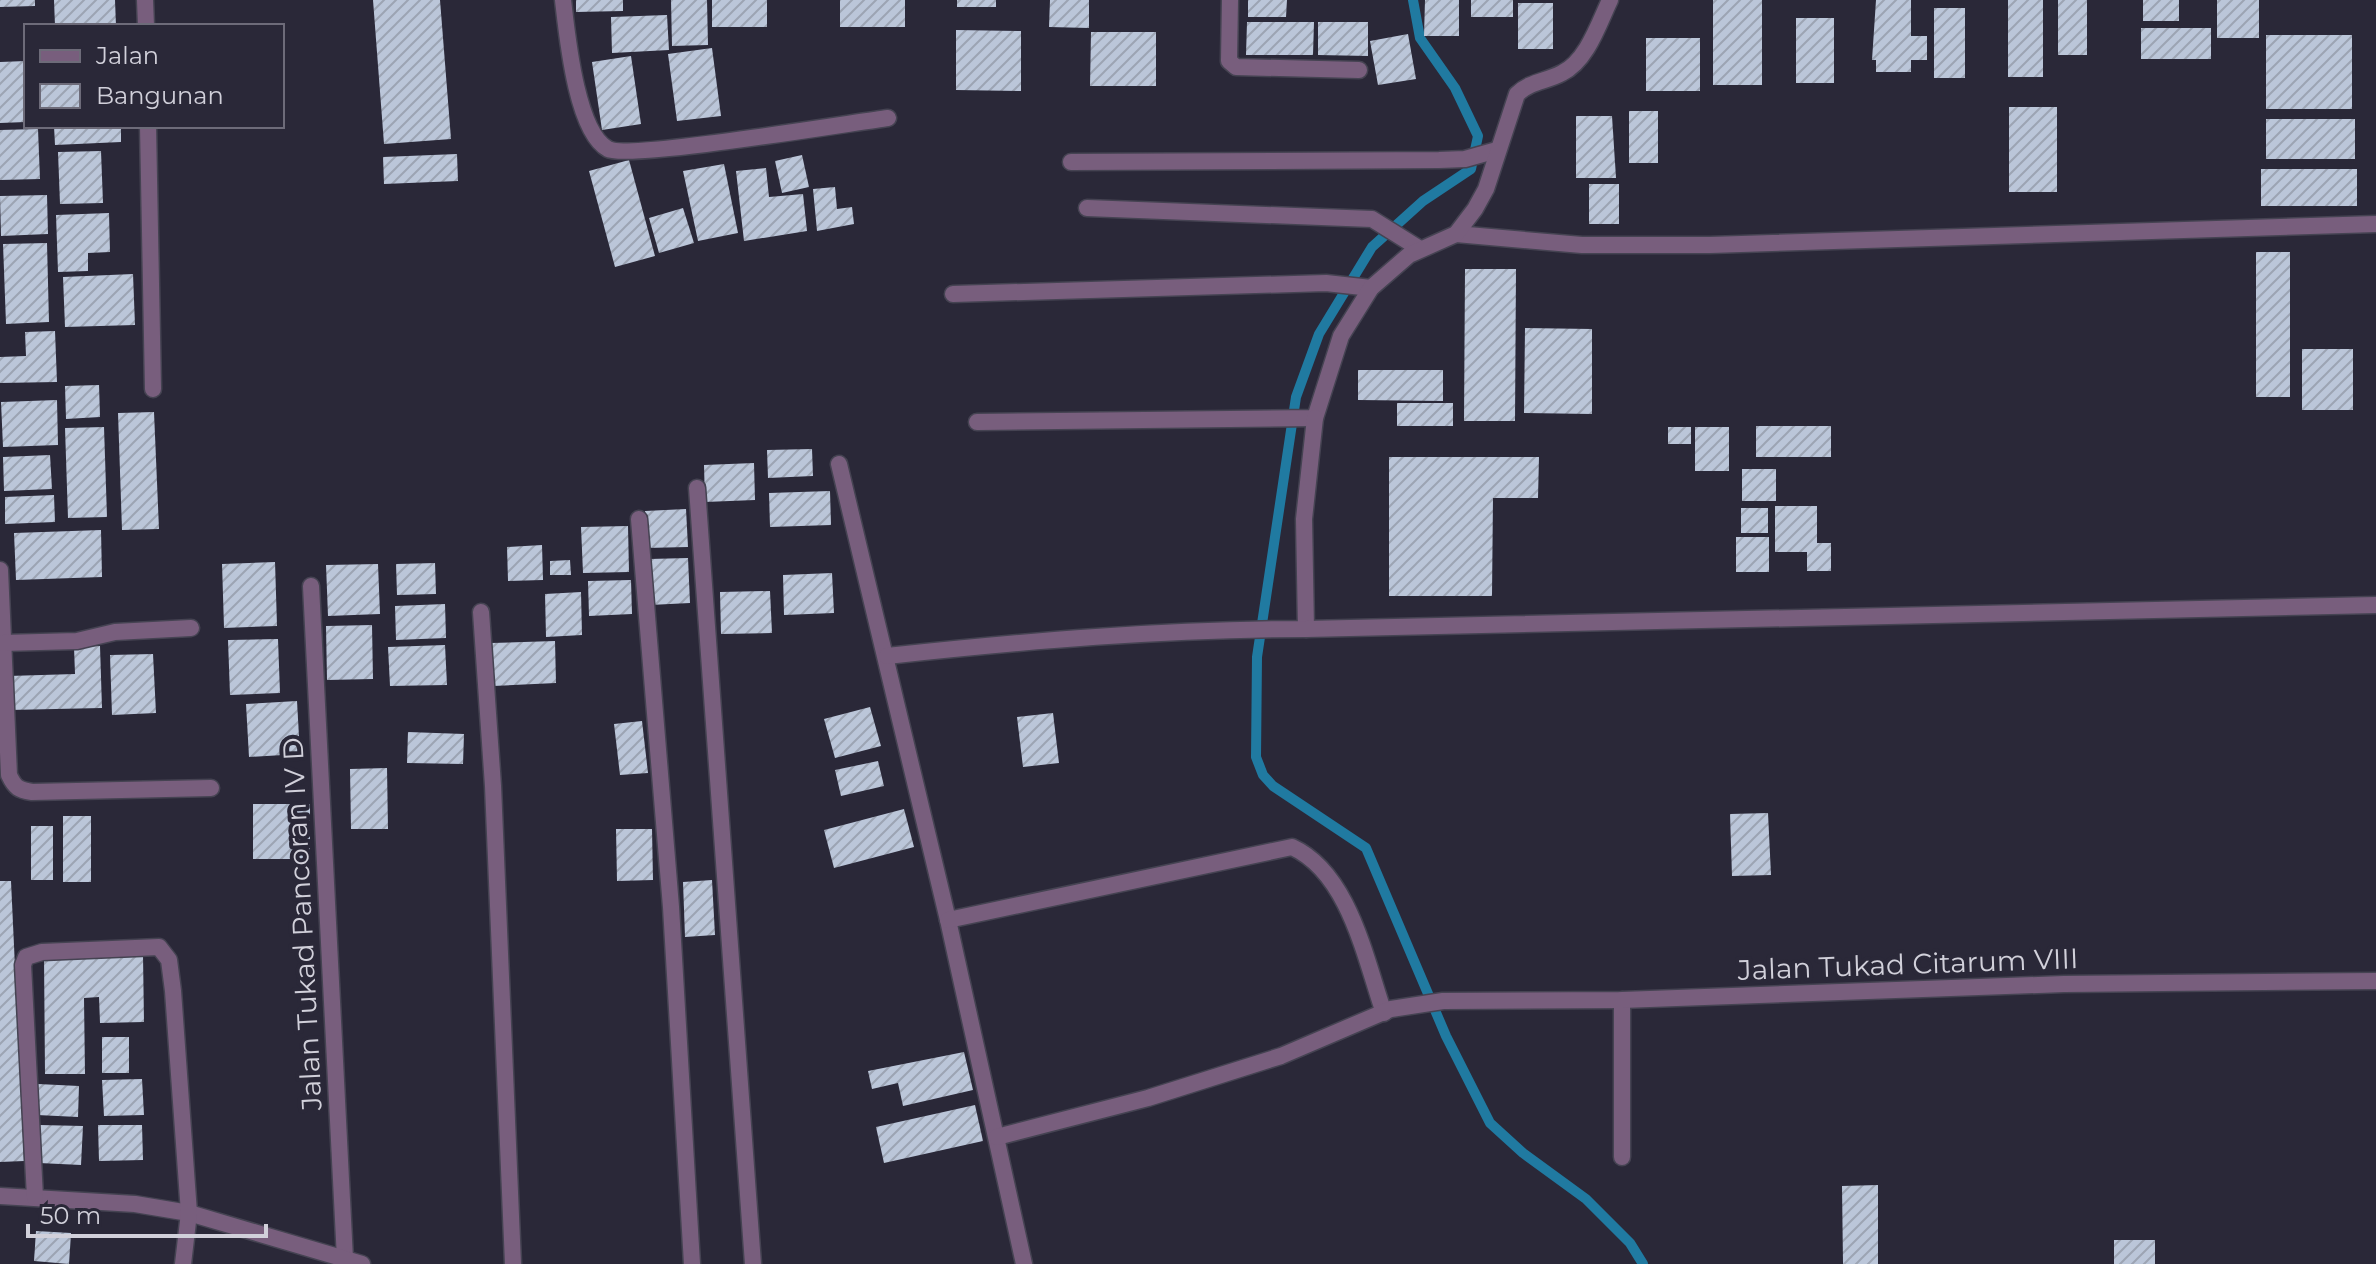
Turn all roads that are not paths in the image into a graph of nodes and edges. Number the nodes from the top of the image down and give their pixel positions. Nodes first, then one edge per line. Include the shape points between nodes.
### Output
1 (145, 0) edge
2 (563, 0) edge
3 (1230, 0) edge
4 (1610, 0) edge
5 (146, 24) edge
6 (1359, 70) dead end
7 (888, 118) dead end
8 (148, 128) edge
9 (1492, 152) junction
10 (1071, 162) dead end
11 (1087, 208) dead end
12 (2376, 224) edge
13 (1456, 234) junction
14 (1416, 246) junction
15 (1369, 288) junction
16 (953, 294) dead end
17 (153, 389) dead end
18 (1311, 418) junction
19 (977, 422) dead end
20 (839, 464) dead end
21 (697, 488) dead end
22 (639, 519) dead end
23 (0, 570) edge
24 (311, 586) dead end
25 (2376, 605) edge
26 (481, 612) dead end
27 (191, 628) dead end
28 (1306, 629) junction
29 (3, 643) junction
30 (887, 656) junction
31 (211, 788) dead end
32 (948, 920) junction
33 (2376, 981) edge
34 (1622, 1000) junction
35 (1387, 1011) junction
36 (997, 1137) junction
37 (1622, 1157) dead end
38 (35, 1197) junction
39 (1, 1201) edge
40 (189, 1213) junction
41 (345, 1259) junction
42 (183, 1264) edge
43 (362, 1264) edge
44 (513, 1264) edge
45 (692, 1264) edge
46 (753, 1264) edge
47 (1024, 1264) edge

1 - 5 street
2 - 7 street via 576,81 589,125 606,149 669,148
3 - 6 street via 1229,61 1236,67
4 - 9 street via 1575,64 1517,94
8 - 17 street
9 - 10 street via 1465,159
9 - 13 street via 1486,189
11 - 14 street via 1372,219
12 - 13 street via 1710,245 1582,245
13 - 14 street
14 - 15 street
15 - 16 street via 1326,283
15 - 18 street via 1341,336
18 - 19 street
18 - 28 street via 1304,519
20 - 30 street
21 - 46 street
22 - 45 street via 671,907
23 - 29 street
24 - 41 street, Jalan Tukad Pancoran IV D
25 - 28 street
26 - 44 street
27 - 29 street
28 - 30 street via 1241,627 1068,637
29 - 31 street via 9,775 18,790
30 - 32 street
32 - 35 street via 1292,847 1311,856 1330,877
32 - 36 street
33 - 34 street, Jalan Tukad Citarum VIII via 2064,984
34 - 35 street, Jalan Tukad Citarum VIII via 1443,1001
34 - 37 street
35 - 36 street, Jalan Tukad Citarum VIII via 1281,1056
36 - 47 street
38 - 39 street
38 - 40 street
38 - 40 street via 26,957 159,947 169,960 173,991
40 - 41 street
40 - 42 street
41 - 43 street

